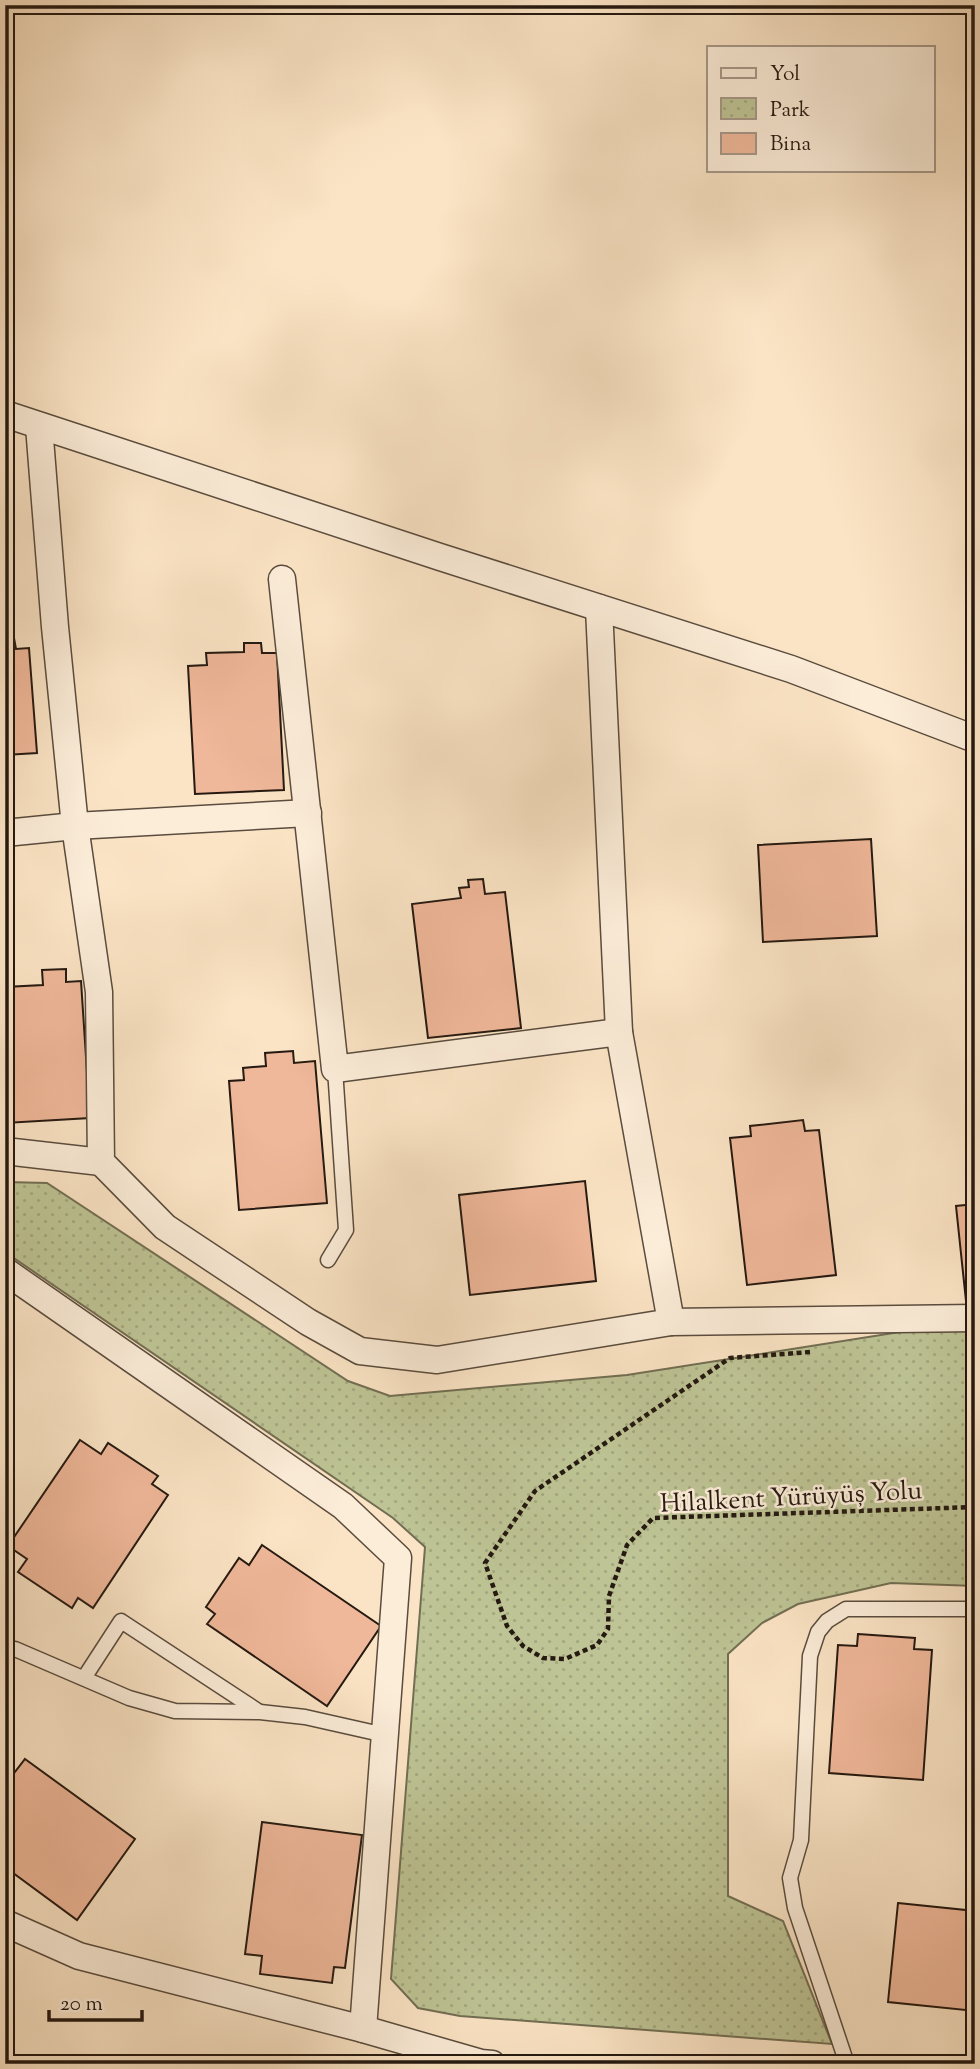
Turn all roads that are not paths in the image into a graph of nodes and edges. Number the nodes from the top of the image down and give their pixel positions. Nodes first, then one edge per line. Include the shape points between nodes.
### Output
1 (5, 415) edge
2 (39, 426) junction
3 (282, 579) dead end
4 (599, 608) junction
5 (975, 738) edge
6 (308, 813) junction
7 (75, 826) junction
8 (5, 833) edge
9 (619, 1032) junction
10 (335, 1069) junction
11 (5, 1151) edge
12 (101, 1162) junction
13 (328, 1260) dead end
14 (5, 1271) edge
15 (975, 1318) edge
16 (671, 1322) junction
17 (975, 1609) edge
18 (5, 1647) edge
19 (84, 1678) junction
20 (260, 1712) junction
21 (385, 1735) junction
22 (5, 1923) edge
23 (363, 2029) junction
24 (492, 2064) edge
25 (847, 2064) edge

1 - 2 street
2 - 4 street
2 - 7 street
3 - 6 street
4 - 5 street via 791,669
4 - 9 street
6 - 7 street
6 - 10 street
7 - 8 street
7 - 12 street via 99,992
9 - 10 street
9 - 16 street
10 - 13 lane via 346,1230
11 - 12 street
12 - 16 street via 165,1227 360,1351 438,1360
14 - 21 street via 343,1506 398,1558
15 - 16 street
17 - 25 lane via 846,1609 827,1621 813,1643 801,1840 790,1878 795,1908
18 - 19 lane
19 - 20 lane via 175,1711
19 - 20 lane via 121,1621
20 - 21 lane
21 - 23 street
22 - 23 street via 79,1956
23 - 24 street

